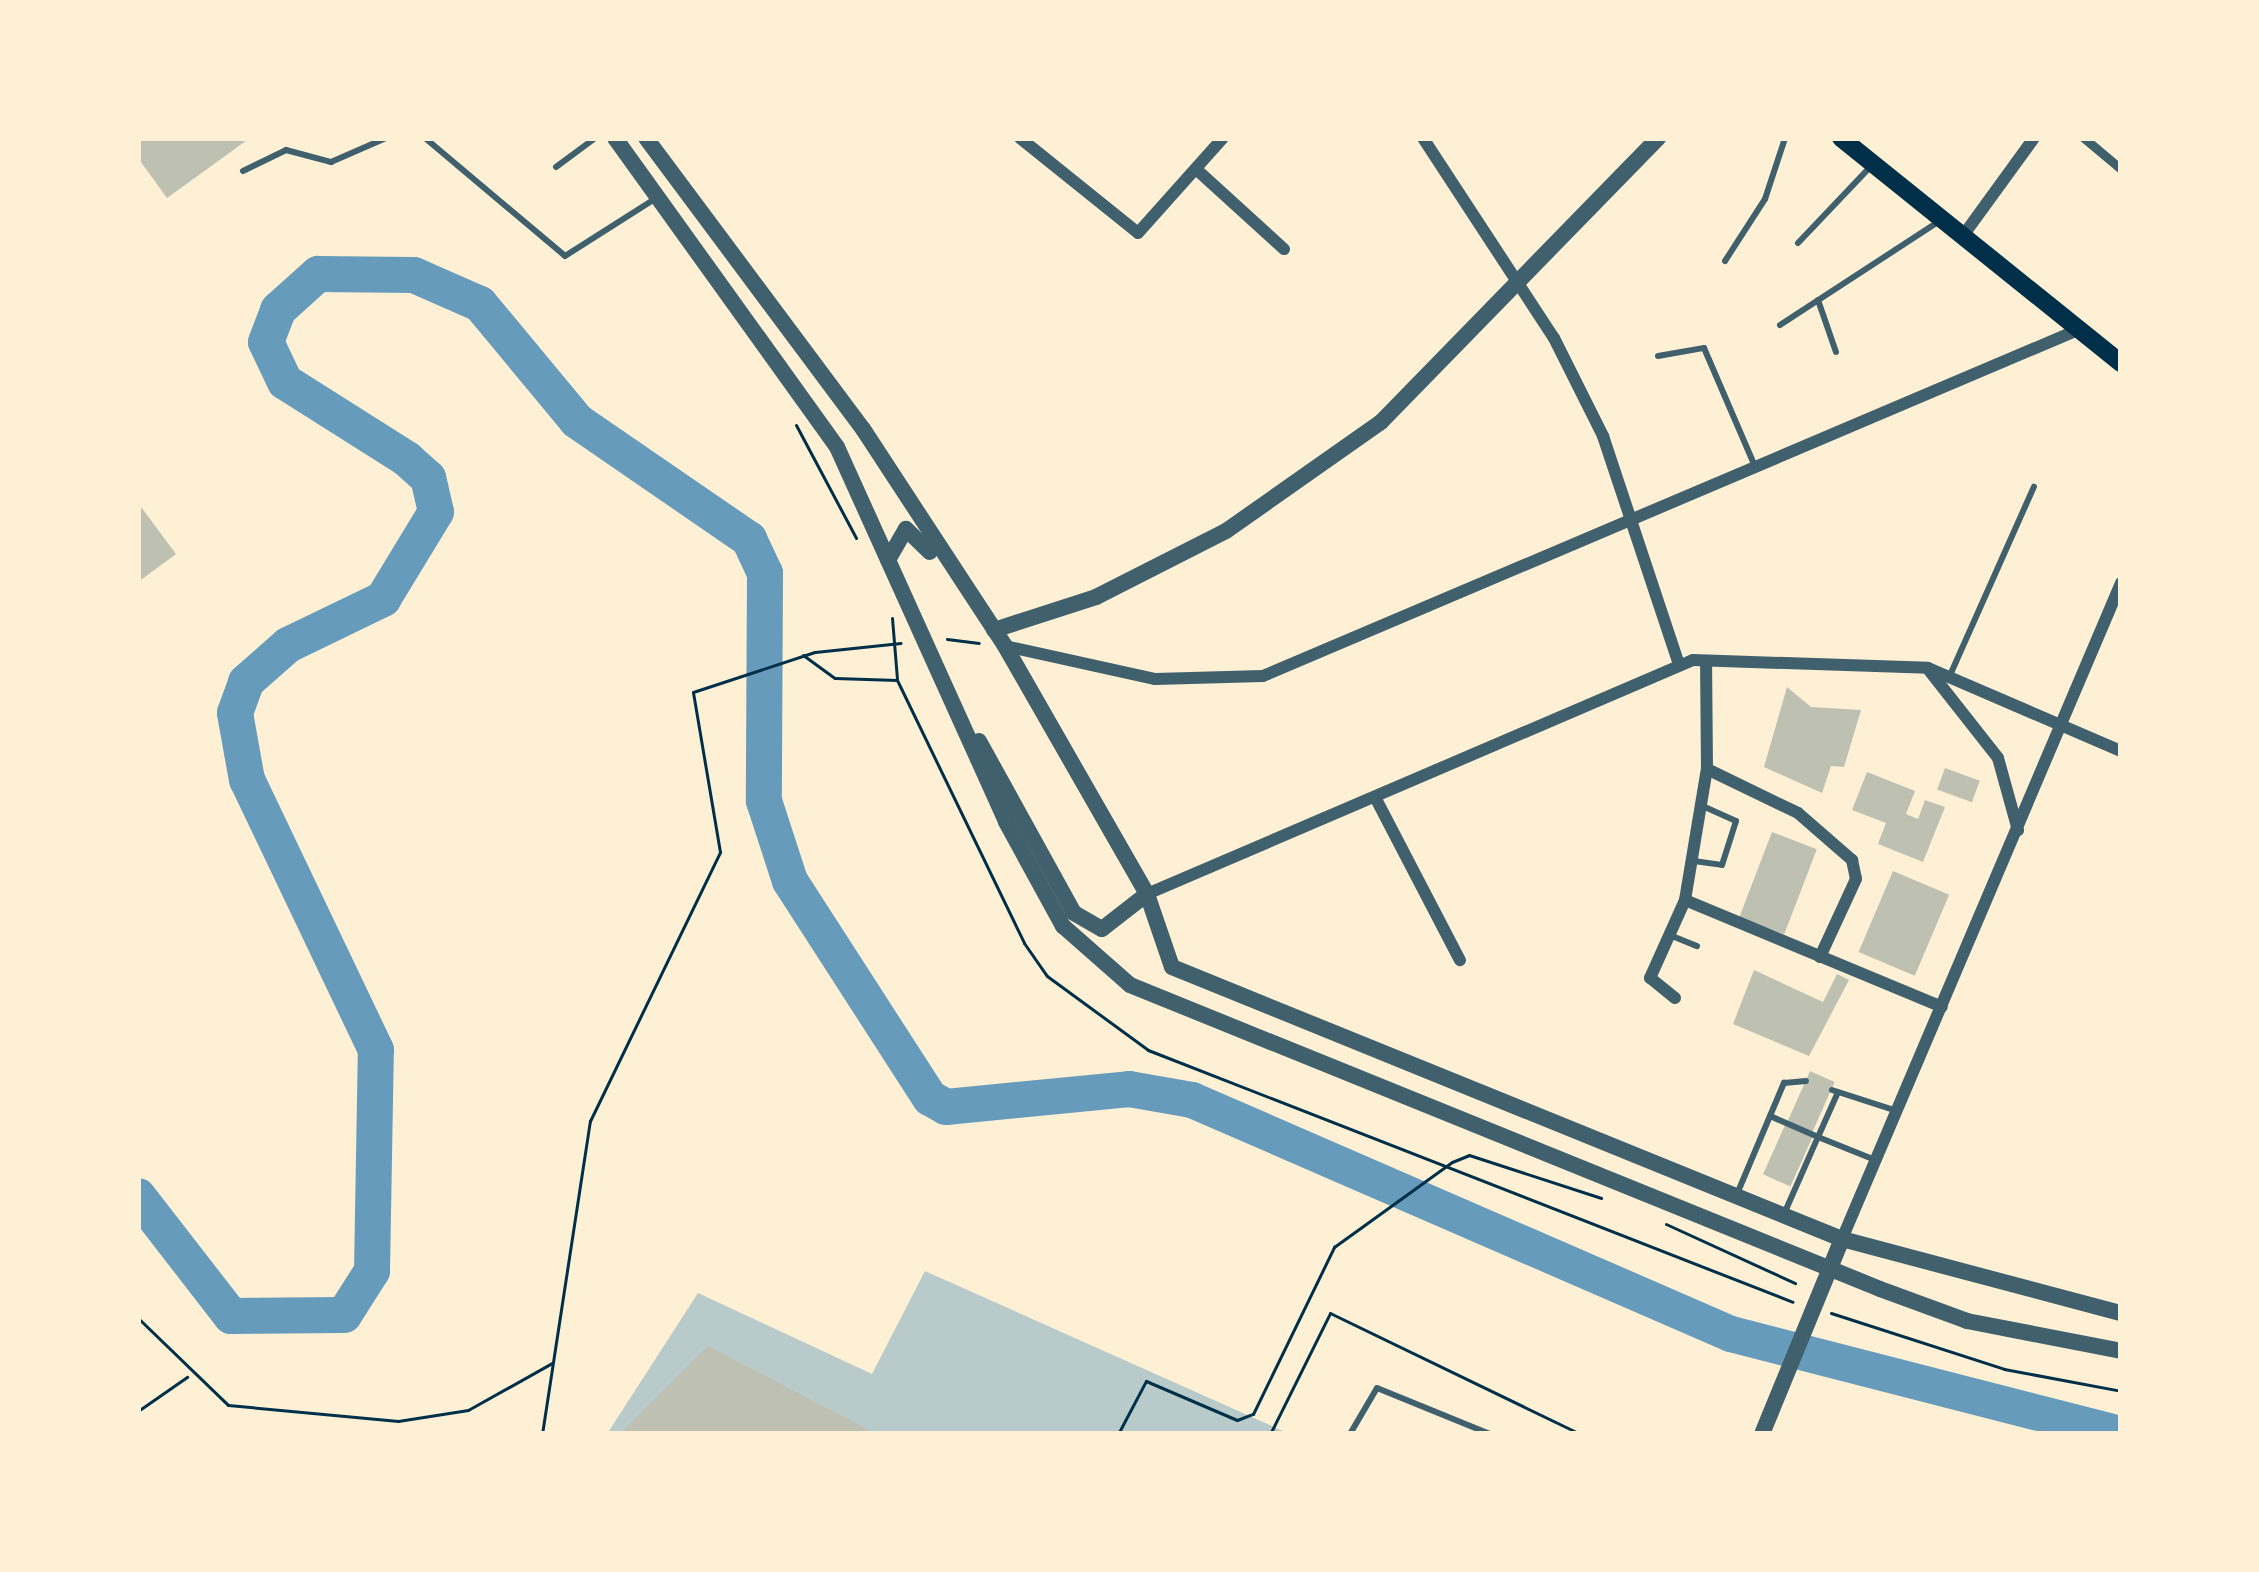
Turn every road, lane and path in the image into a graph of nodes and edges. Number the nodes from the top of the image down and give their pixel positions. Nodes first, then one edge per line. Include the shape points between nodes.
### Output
1 (386, 138) edge
2 (424, 138) edge
3 (596, 138) edge
4 (615, 138) edge
5 (646, 138) edge
6 (1021, 138) edge
7 (1223, 138) edge
8 (1423, 138) edge
9 (1658, 138) edge
10 (1786, 138) edge
11 (1840, 138) edge
12 (2034, 138) edge
13 (2084, 138) edge
14 (1873, 163) junction
15 (556, 167) dead end
16 (1196, 169) junction
17 (2121, 169) edge
18 (243, 171) dead end
19 (659, 196) junction
20 (1946, 218) junction
21 (1965, 233) junction
22 (1798, 243) dead end
23 (1284, 249) dead end
24 (1725, 261) dead end
25 (1518, 282) junction
26 (1817, 300) junction
27 (1780, 325) dead end
28 (2080, 329) junction
29 (1836, 352) dead end
30 (1658, 356) dead end
31 (2121, 363) edge
32 (792, 418) dead end
33 (1756, 469) junction
34 (2034, 488) dead end
35 (1637, 520) junction
36 (866, 560) dead end
37 (888, 560) junction
38 (2121, 583) edge
39 (883, 598) dead end
40 (974, 600) junction
41 (999, 638) junction
42 (924, 640) junction
43 (901, 643) junction
44 (1706, 661) junction
45 (1678, 662) junction
46 (1928, 668) junction
47 (1951, 674) junction
48 (897, 680) dead end
49 (961, 726) junction
50 (2066, 727) junction
51 (2121, 751) edge
52 (1707, 769) junction
53 (1375, 796) junction
54 (1700, 805) junction
55 (2019, 833) junction
56 (1691, 861) junction
57 (1147, 895) junction
58 (1684, 900) junction
59 (1669, 935) junction
60 (1696, 946) dead end
61 (1820, 957) junction
62 (1460, 960) dead end
63 (1675, 998) dead end
64 (1942, 1007) junction
65 (1805, 1081) dead end
66 (1898, 1111) junction
67 (1770, 1117) junction
68 (1818, 1137) junction
69 (1876, 1160) junction
70 (1735, 1197) junction
71 (1612, 1202) dead end
72 (1783, 1216) junction
73 (1654, 1219) dead end
74 (1842, 1239) junction
75 (1829, 1269) junction
76 (1795, 1283) dead end
77 (2121, 1313) edge
78 (138, 1318) edge
79 (2121, 1351) edge
80 (554, 1363) junction
81 (188, 1376) junction
82 (138, 1411) edge
83 (1768, 1428) edge
84 (1476, 1431) edge
85 (542, 1434) edge
86 (1118, 1434) edge
87 (1270, 1434) edge
88 (1350, 1434) edge
89 (1490, 1434) edge
90 (1580, 1434) edge

1 - 18 lane via 331,162 286,150
2 - 19 lane via 565,256
3 - 15 lane
4 - 19 street
5 - 40 street
6 - 16 street via 1138,233
7 - 16 street
8 - 25 street
9 - 25 street
10 - 24 lane via 1765,199
11 - 14 main road
12 - 21 street
13 - 17 street
14 - 20 main road
14 - 22 lane
16 - 23 street
19 - 37 street via 806,398
20 - 21 main road
20 - 26 lane
21 - 28 main road
25 - 35 street
25 - 41 street via 1381,422 1226,531
26 - 27 lane
26 - 29 lane
28 - 31 main road
28 - 33 street
30 - 33 lane via 1685,343 1705,349
32 - 36 path
33 - 35 street
34 - 47 lane
35 - 41 street via 1233,683 1155,679
35 - 45 street
37 - 40 street via 913,530
37 - 42 street
38 - 50 street
39 - 43 path
40 - 41 street
41 - 42 path
41 - 57 street
42 - 43 path
42 - 49 street
43 - 48 path
43 - 80 path via 800,656 694,692 720,852 590,1121
44 - 45 street
44 - 46 street
44 - 52 street
45 - 53 street
46 - 47 street
46 - 55 street via 1998,758
47 - 50 street
49 - 57 street via 1074,913 1102,929
49 - 75 street via 1063,926 1130,986
50 - 51 street
50 - 55 street
52 - 54 street
52 - 61 street via 1798,813 1852,860 1856,879
53 - 57 street
53 - 62 street
54 - 56 street
54 - 56 lane via 1736,821 1722,866
55 - 64 street
56 - 58 street
57 - 70 street via 1157,947 1195,983
58 - 59 street
58 - 61 street
59 - 60 lane
59 - 63 street via 1650,978
61 - 64 street
64 - 66 street
65 - 67 lane via 1784,1083
66 - 68 lane via 1835,1091
66 - 69 street
67 - 68 lane
67 - 70 lane
68 - 69 lane
68 - 72 lane
69 - 74 street
70 - 72 street
71 - 86 path via 1502,1163 1452,1162 1327,1259 1252,1414 1237,1420 1146,1381
72 - 74 street
73 - 76 path
74 - 75 street
74 - 77 street
75 - 79 street via 1967,1321
75 - 83 street
78 - 81 path
80 - 81 path via 468,1410 398,1421 227,1405
80 - 85 path
81 - 82 path
84 - 88 lane via 1377,1388
84 - 89 lane
87 - 90 path via 1330,1313

